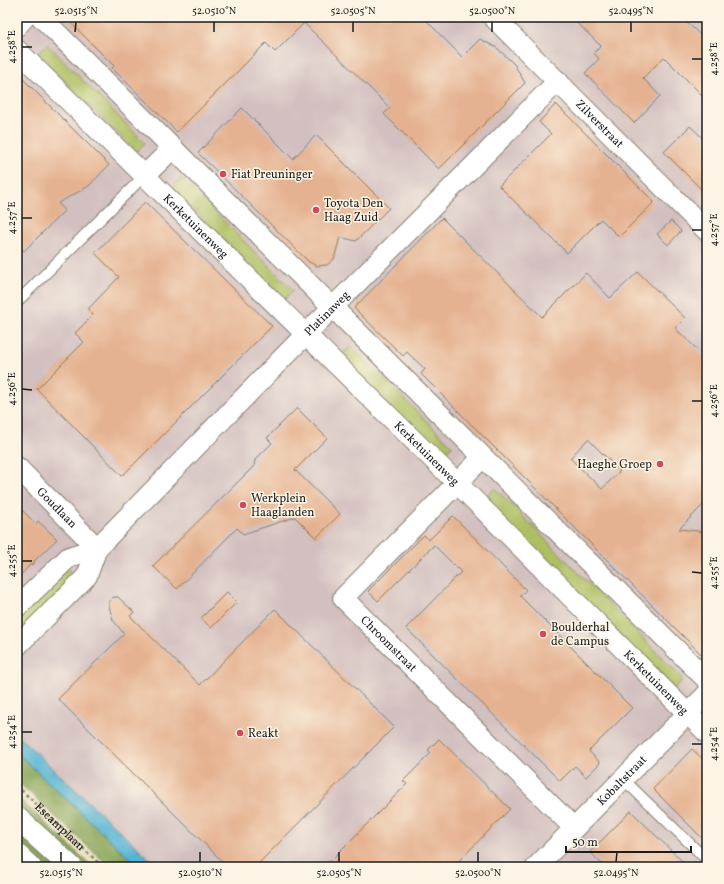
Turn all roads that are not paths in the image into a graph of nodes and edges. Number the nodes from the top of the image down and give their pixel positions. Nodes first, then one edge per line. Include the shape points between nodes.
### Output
1 (25, 17) edge
2 (41, 17) edge
3 (493, 17) edge
4 (17, 26) edge
5 (17, 50) edge
6 (558, 81) junction
7 (173, 148) junction
8 (144, 175) junction
9 (707, 231) edge
10 (17, 302) edge
11 (333, 307) junction
12 (306, 334) junction
13 (482, 458) junction
14 (17, 467) edge
15 (457, 483) junction
16 (97, 548) junction
17 (22, 602) edge
18 (48, 615) junction
19 (17, 646) edge
20 (707, 680) edge
21 (707, 694) edge
22 (687, 714) junction
23 (707, 733) edge
24 (623, 779) junction
25 (17, 818) edge
26 (574, 828) junction
27 (17, 855) edge
28 (707, 860) edge
29 (30, 867) edge
30 (71, 867) edge
31 (536, 867) edge

1 - 4 street
2 - 7 street
3 - 6 street, Zilverstraat
5 - 8 street, Kerketuinenweg
6 - 9 street, Zilverstraat
6 - 11 street, Platinaweg
7 - 8 street
7 - 11 street
8 - 10 lane
8 - 12 street, Kerketuinenweg
11 - 12 street, Platinaweg
11 - 13 street
12 - 15 street, Kerketuinenweg
12 - 16 street, Platinaweg
13 - 15 street, Chroomstraat
13 - 20 street
14 - 16 street, Goudlaan
15 - 22 street, Kerketuinenweg
15 - 26 street, Chroomstraat via 343,598
16 - 17 street, Platinaweg via 69,557
16 - 18 street, Platinaweg via 87,576
17 - 18 street, Platinaweg
18 - 19 street, Platinaweg
21 - 22 street, Kobaltstraat
22 - 23 street, Kerketuinenweg
22 - 24 street, Kobaltstraat
24 - 26 street, Kobaltstraat
24 - 28 lane
25 - 30 main road, Escamplaan
26 - 31 street, Kobaltstraat
27 - 29 main road

